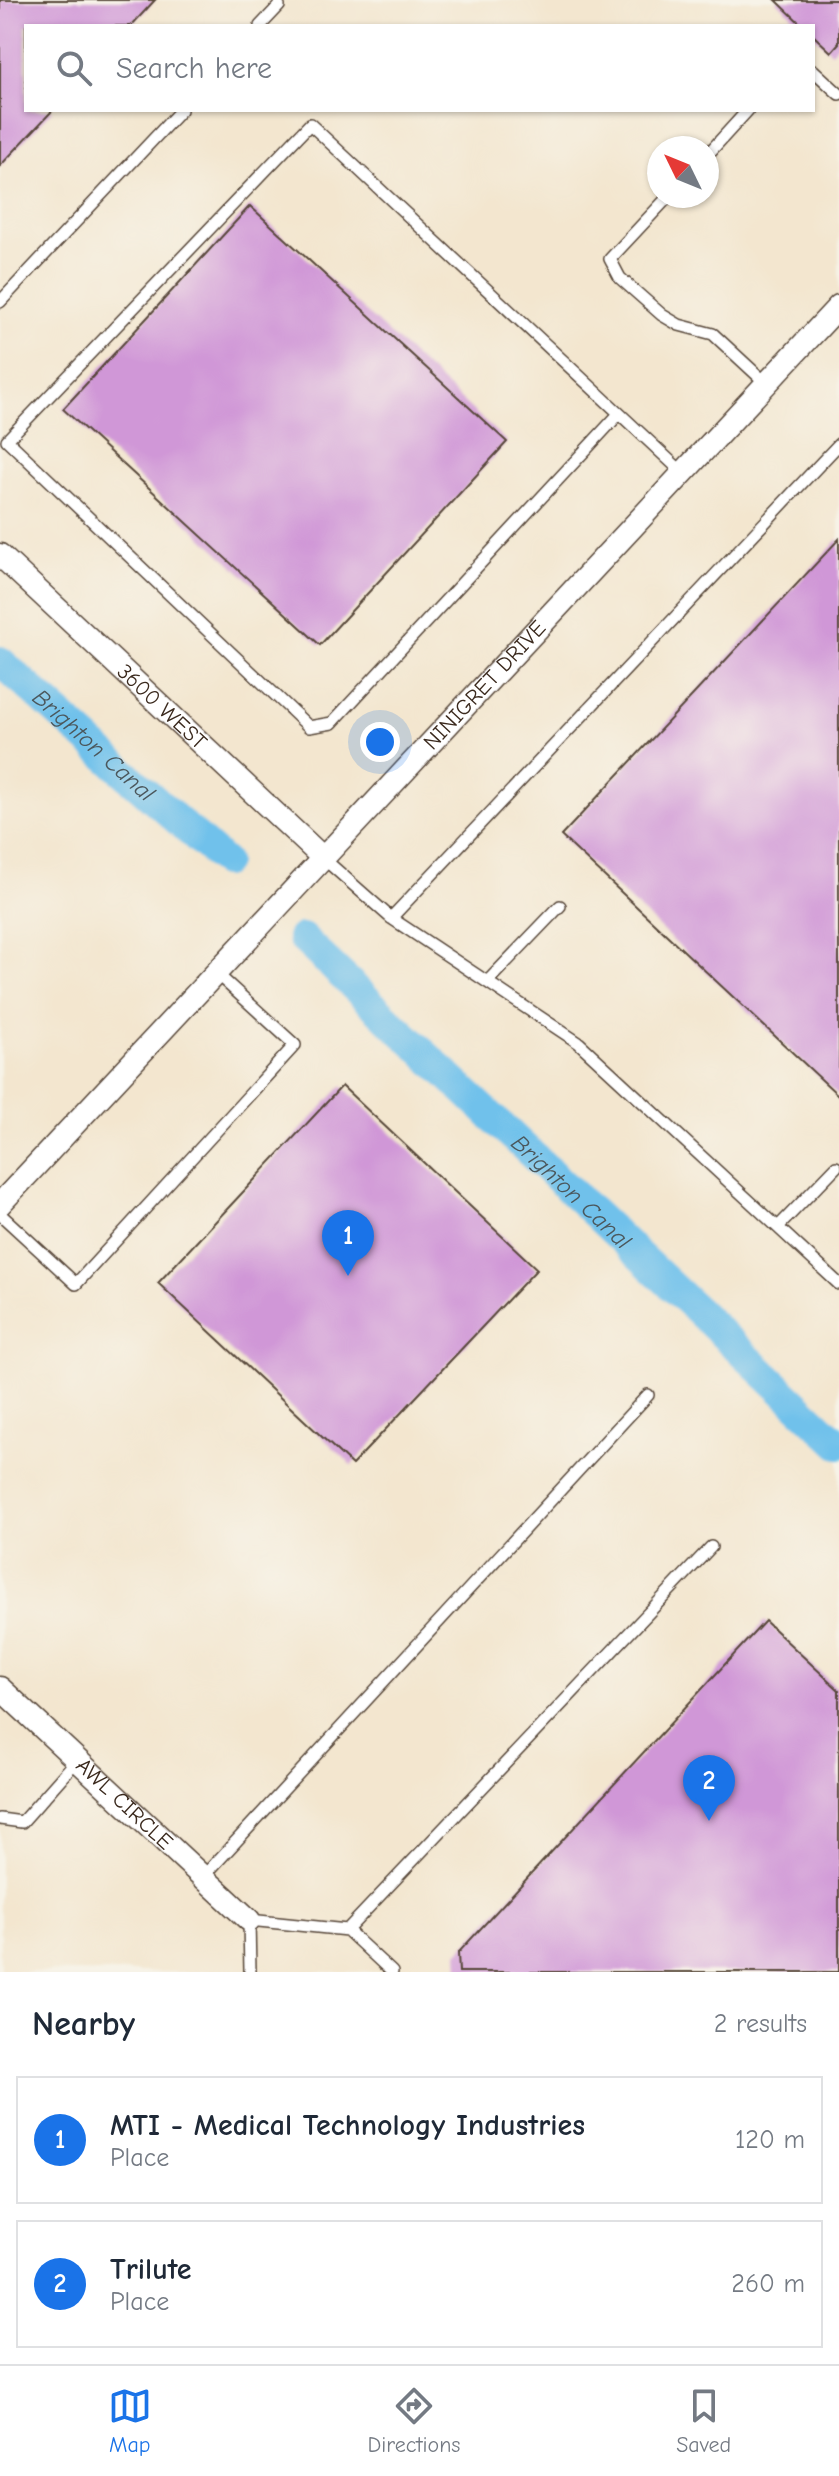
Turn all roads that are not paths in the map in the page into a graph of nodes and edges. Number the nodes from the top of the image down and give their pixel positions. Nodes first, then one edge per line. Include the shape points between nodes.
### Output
1 (278, 2) edge
2 (262, 24) edge
3 (815, 72) edge
4 (839, 94) edge
5 (179, 112) edge
6 (746, 112) edge
7 (719, 142) edge
8 (658, 208) edge
9 (0, 302) edge
10 (839, 306) edge
11 (767, 384) junction
12 (618, 415) junction
13 (4, 443) edge
14 (839, 444) edge
15 (683, 473) junction
16 (0, 555) edge
17 (323, 858) junction
18 (560, 906) dead end
19 (391, 918) junction
20 (216, 973) junction
21 (487, 982) junction
22 (836, 1167) dead end
23 (0, 1204) edge
24 (0, 1214) edge
25 (778, 1227) junction
26 (839, 1284) edge
27 (648, 1395) dead end
28 (711, 1547) dead end
29 (0, 1688) edge
30 (77, 1760) junction
31 (0, 1819) edge
32 (203, 1877) junction
33 (249, 1920) junction
34 (347, 1930) junction
35 (250, 1972) edge
36 (392, 1972) edge

1 - 2 lane
3 - 4 lane
5 - 9 lane
6 - 7 lane
8 - 11 lane via 610,259 620,278 662,315 713,334
10 - 11 street, NINIGRET DRIVE
11 - 15 street, NINIGRET DRIVE
12 - 13 lane via 332,723 309,727
12 - 13 lane via 310,124
12 - 15 lane
14 - 19 lane
15 - 17 street, NINIGRET DRIVE
16 - 17 street, 3600 WEST
17 - 19 lane
17 - 20 street, NINIGRET DRIVE
18 - 21 lane
19 - 21 lane
20 - 23 street, NINIGRET DRIVE
20 - 24 lane via 295,1045 76,1284
21 - 25 lane via 579,1043
22 - 25 lane
25 - 26 lane
27 - 32 lane
28 - 34 lane
29 - 30 street, AWL CIRCLE
30 - 31 lane via 22,1822
30 - 32 street, AWL CIRCLE
32 - 33 street, AWL CIRCLE
33 - 34 lane
33 - 35 lane
34 - 36 lane

